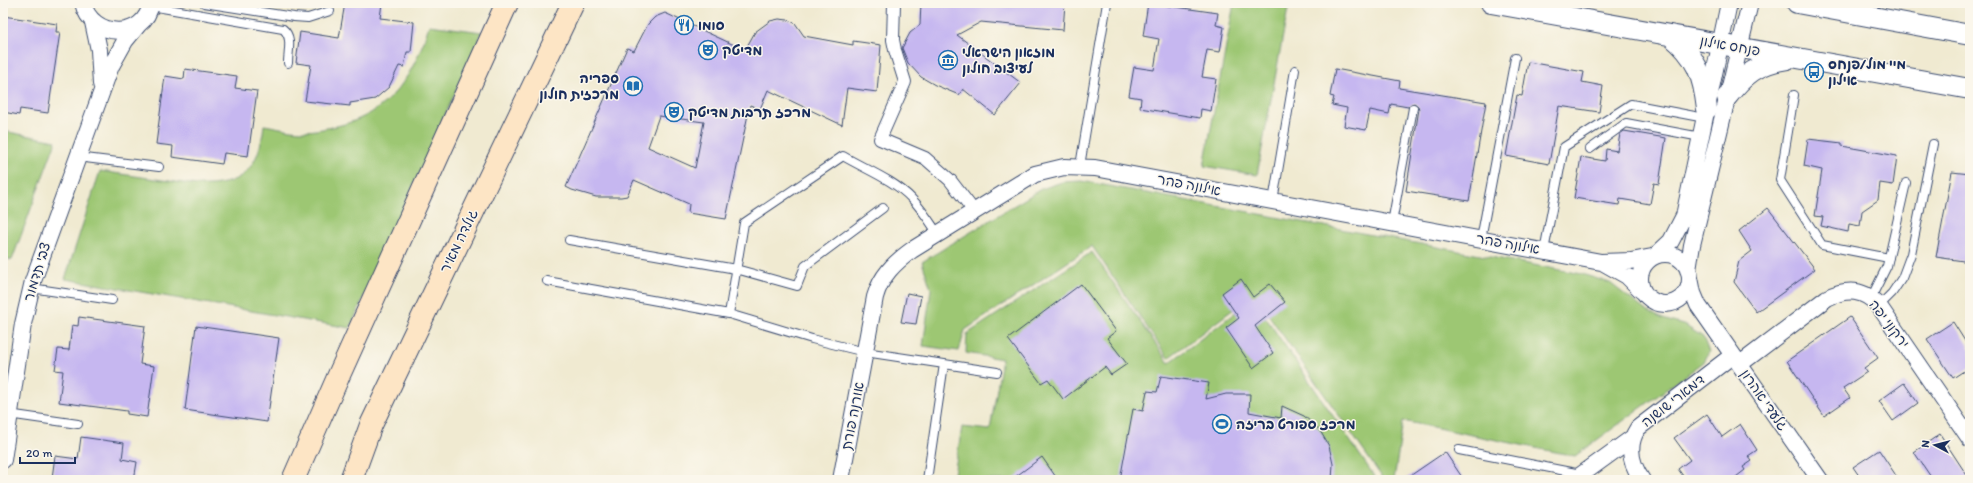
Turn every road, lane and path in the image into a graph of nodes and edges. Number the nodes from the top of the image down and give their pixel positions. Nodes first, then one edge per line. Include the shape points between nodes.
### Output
1 (204, 3) edge
2 (507, 3) edge
3 (573, 3) edge
4 (894, 3) edge
5 (1106, 3) edge
6 (1490, 3) edge
7 (1729, 3) edge
8 (1750, 3) edge
9 (1805, 4) edge
10 (151, 5) edge
11 (85, 10) edge
12 (330, 11) dead end
13 (139, 24) junction
14 (1670, 35) junction
15 (1970, 35) edge
16 (1730, 46) junction
17 (1795, 57) junction
18 (1515, 58) dead end
19 (288, 63) dead end
20 (1295, 70) dead end
21 (1970, 89) edge
22 (101, 92) junction
23 (1794, 95) dead end
24 (1727, 97) junction
25 (1413, 108) dead end
26 (1706, 114) junction
27 (1701, 137) junction
28 (1933, 144) dead end
29 (1590, 149) dead end
30 (77, 157) junction
31 (1080, 166) junction
32 (159, 167) dead end
33 (1906, 183) dead end
34 (1273, 201) junction
35 (883, 208) dead end
36 (974, 211) junction
37 (1392, 223) junction
38 (938, 234) junction
39 (569, 240) dead end
40 (1481, 240) junction
41 (1544, 251) junction
42 (1654, 256) junction
43 (1889, 258) junction
44 (1601, 262) junction
45 (736, 269) junction
46 (1689, 274) junction
47 (547, 281) dead end
48 (31, 288) junction
49 (1642, 291) junction
50 (112, 300) dead end
51 (1875, 302) junction
52 (1670, 304) junction
53 (729, 314) junction
54 (1709, 320) junction
55 (865, 352) junction
56 (1736, 360) junction
57 (944, 364) junction
58 (997, 372) dead end
59 (6, 413) edge
60 (78, 424) dead end
61 (1632, 438) junction
62 (1970, 439) edge
63 (1459, 450) dead end
64 (3, 460) edge
65 (1578, 477) edge
66 (293, 480) edge
67 (351, 480) edge
68 (841, 480) edge
69 (927, 480) edge
70 (1642, 480) edge
71 (1820, 480) edge

1 - 12 lane via 294,17 312,17
2 - 66 main road
3 - 67 main road, גולדה מאיר via 371,425
4 - 36 street via 895,50 905,82 880,139 925,158 950,180
5 - 31 lane
6 - 14 street, פנחס אילון
7 - 16 street
8 - 16 street
9 - 15 street
10 - 13 street, צבי תדמור
10 - 19 lane via 283,29 288,33 289,39
11 - 13 street via 107,30 119,32
11 - 22 street, צבי תדמור via 99,50
13 - 22 street, צבי תדמור via 121,47
14 - 16 street, פנחס אילון
14 - 26 street via 1685,47 1695,60 1702,77
16 - 17 street, פנחס אילון
16 - 24 street
16 - 26 street
17 - 21 street, פנחס אילון
17 - 24 street via 1776,60 1750,71
18 - 40 lane
20 - 34 lane
22 - 30 street, צבי תדמור
23 - 43 lane via 1780,180 1822,245
24 - 46 street via 1692,245
25 - 37 lane
26 - 27 street
26 - 41 lane via 1631,104 1564,147
27 - 29 lane via 1626,123
27 - 42 street via 1684,216 1671,241
28 - 51 lane via 1907,266 1892,293
30 - 32 lane
30 - 48 street, צבי תדמור
31 - 34 street, אילונה פהר
31 - 36 street, אילונה פהר via 1057,168 1036,174
33 - 43 lane
34 - 37 street, אילונה פהר
35 - 45 lane via 805,266 797,286
36 - 38 street, אילונה פהר
37 - 40 street, אילונה פהר
38 - 45 lane via 921,209 902,191 843,156 744,223
38 - 55 street, אילונה פהר via 901,258 884,276 875,297
39 - 45 lane
40 - 41 street, אילונה פהר
41 - 44 street, אילונה פהר
42 - 44 street, אילונה פהר via 1631,261
42 - 46 street via 1664,253 1675,256 1685,263
42 - 49 street via 1644,264 1640,272
43 - 51 lane
44 - 49 street, אילונה פהר via 1627,276
45 - 53 lane
46 - 52 street via 1686,293
46 - 54 street, גלעדי אהרון via 1694,297
47 - 53 lane
48 - 50 lane
48 - 59 street, צבי תדמור
49 - 52 street via 1654,302
51 - 56 street, ירקוני יפה via 1854,291 1841,292 1827,298
51 - 62 street, ירקוני יפה
52 - 54 street, גלעדי אהרון via 1689,309
53 - 55 lane
54 - 56 street, גלעדי אהרון
55 - 57 lane
55 - 68 street, אורנה פורת
56 - 61 street, דמארי שושנה via 1642,424
56 - 71 street, גלעדי אהרון
57 - 58 lane
57 - 69 lane
59 - 60 lane
59 - 64 street, צבי תדמור
61 - 65 street
61 - 70 street, דמארי שושנה via 1631,457
63 - 65 lane

